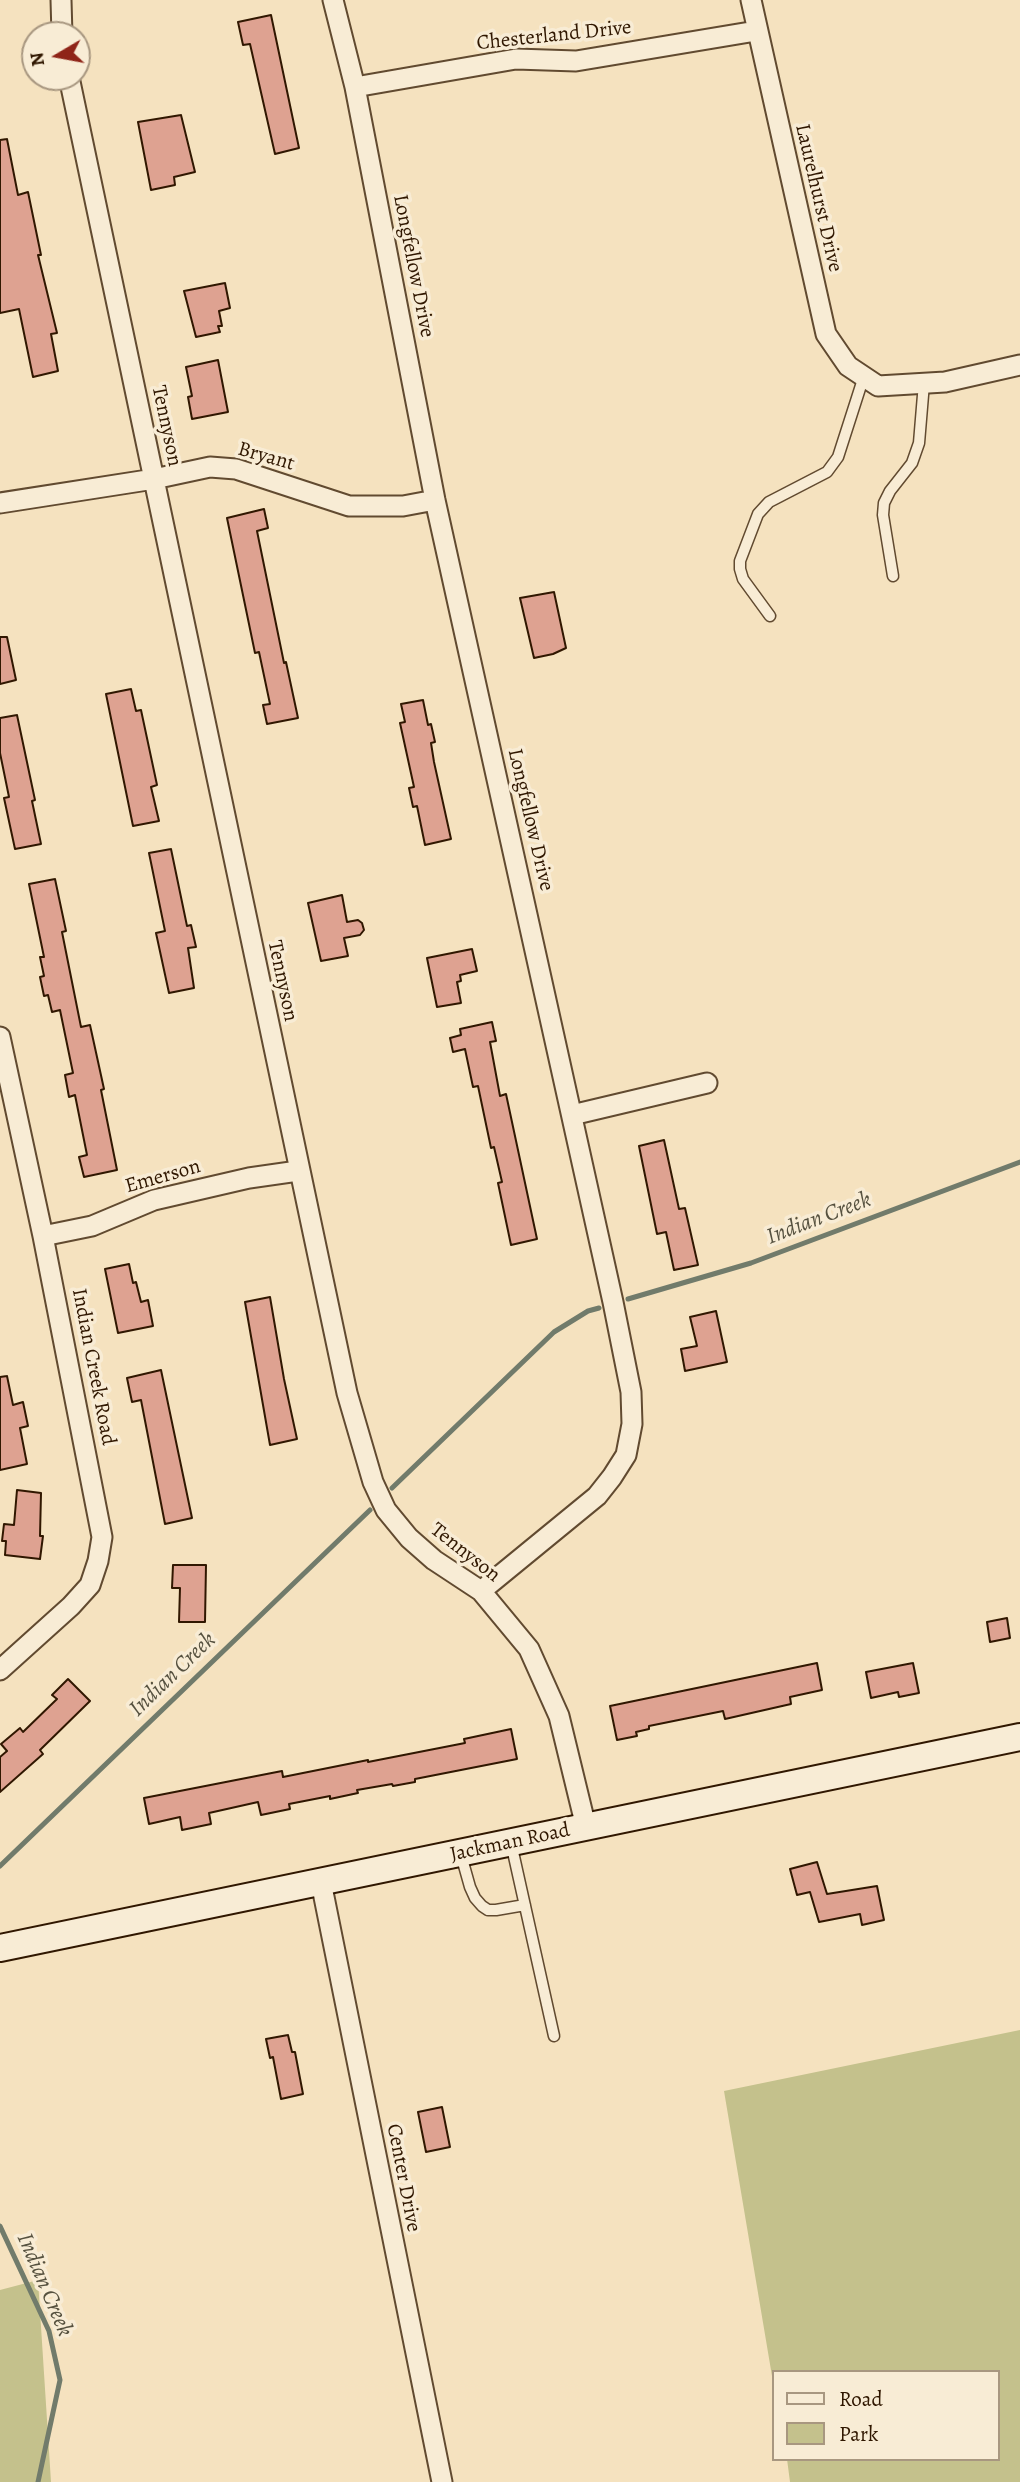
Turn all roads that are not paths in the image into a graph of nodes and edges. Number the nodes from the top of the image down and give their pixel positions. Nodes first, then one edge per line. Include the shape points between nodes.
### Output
1 (61, 0) edge
2 (333, 0) edge
3 (751, 0) edge
4 (62, 21) edge
5 (757, 31) junction
6 (355, 87) junction
7 (72, 91) edge
8 (1020, 365) edge
9 (871, 381) junction
10 (924, 383) junction
11 (154, 479) junction
12 (435, 500) junction
13 (0, 503) edge
14 (893, 576) dead end
15 (770, 616) dead end
16 (0, 1037) edge
17 (707, 1083) dead end
18 (572, 1115) junction
19 (298, 1171) junction
20 (43, 1236) junction
21 (481, 1591) junction
22 (0, 1670) edge
23 (1020, 1737) edge
24 (586, 1827) junction
25 (511, 1842) junction
26 (460, 1853) junction
27 (321, 1882) junction
28 (525, 1905) junction
29 (0, 1948) edge
30 (554, 2036) dead end
31 (442, 2482) edge

1 - 4 street
2 - 6 street, Longfellow Drive
3 - 5 street, Laurelhurst Drive
5 - 6 street, Chesterland Drive via 576,61 516,60
5 - 9 street, Laurelhurst Drive via 826,334 848,366
6 - 12 street, Longfellow Drive
7 - 11 street, Tennyson
8 - 10 street
9 - 10 street
9 - 15 lane via 833,465 769,502 758,514 740,569
10 - 14 lane via 919,443 912,463 884,503
11 - 12 street, Bryant via 210,467 259,475 349,506 403,506
11 - 13 street, Bryant
11 - 19 street, Tennyson
12 - 18 street, Longfellow Drive
16 - 20 street, Indian Creek Road
17 - 18 street
18 - 21 street, Longfellow Drive via 621,1338 632,1424 626,1455 597,1496
19 - 20 street, Emerson via 154,1200 92,1226
19 - 21 street, Tennyson via 346,1393 373,1482 386,1510 409,1538
20 - 22 street, Indian Creek Road via 102,1537 90,1585
21 - 24 street, Tennyson via 529,1649 550,1693
23 - 24 street, Jackman Road
24 - 25 street, Jackman Road
25 - 26 street, Jackman Road
25 - 28 lane
26 - 27 street, Jackman Road
26 - 28 lane via 482,1906 496,1910
27 - 29 street, Jackman Road
27 - 31 street, Center Drive
28 - 30 lane

